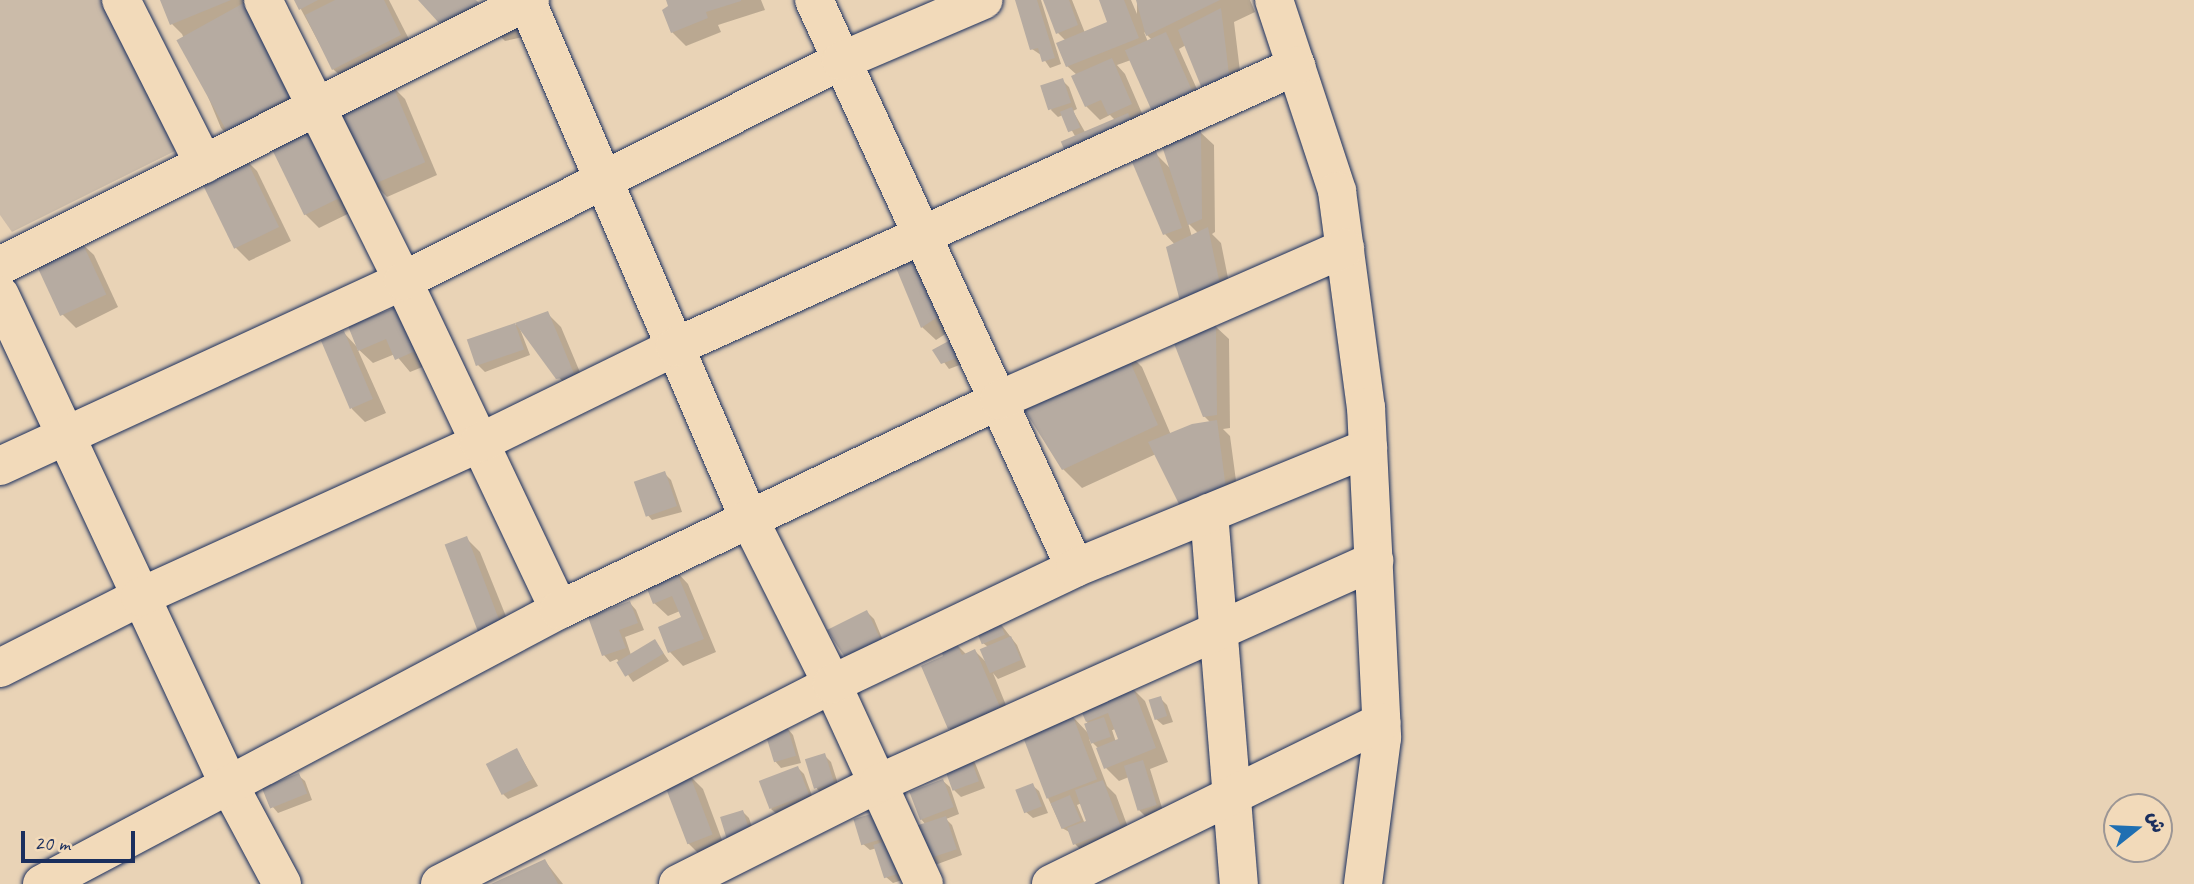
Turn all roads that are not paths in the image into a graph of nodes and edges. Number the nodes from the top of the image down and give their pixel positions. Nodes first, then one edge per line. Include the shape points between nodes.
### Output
1 (121, 0) edge
2 (263, 0) edge
3 (814, 0) edge
4 (983, 0) edge
5 (1274, 0) edge
6 (529, 1) edge
7 (472, 13) edge
8 (841, 61) junction
9 (1296, 66) junction
10 (317, 107) junction
11 (204, 163) junction
12 (603, 179) junction
13 (922, 236) junction
14 (1345, 248) junction
15 (2, 269) edge
16 (403, 281) junction
17 (675, 346) junction
18 (999, 400) junction
19 (66, 435) junction
20 (479, 443) junction
21 (1368, 448) junction
22 (0, 466) edge
23 (1209, 513) junction
24 (749, 519) junction
25 (1374, 561) junction
26 (1076, 568) junction
27 (140, 597) junction
28 (559, 610) junction
29 (1218, 631) junction
30 (0, 668) edge
31 (832, 684) junction
32 (1381, 722) junction
33 (879, 783) junction
34 (229, 785) junction
35 (1232, 795) junction
36 (42, 884) edge
37 (282, 884) edge
38 (440, 884) edge
39 (678, 884) edge
40 (924, 884) edge
41 (1051, 884) edge
42 (1240, 884) edge
43 (1363, 884) edge

1 - 11 street
2 - 10 street
3 - 8 street
4 - 8 street
5 - 9 street
6 - 7 street
6 - 12 street
7 - 10 street
8 - 12 street
8 - 13 street
9 - 13 street
9 - 14 street via 1337,191
10 - 11 street
10 - 16 street
11 - 15 street
12 - 16 street
12 - 17 street
13 - 17 street
13 - 18 street
14 - 18 street
14 - 21 street
15 - 19 street
16 - 19 street
16 - 20 street
17 - 20 street
17 - 24 street
18 - 24 street
18 - 26 street
19 - 22 street
19 - 27 street
20 - 27 street
20 - 28 street
21 - 23 street
21 - 25 street
23 - 26 street
23 - 29 street
24 - 28 street
24 - 31 street
25 - 29 street
25 - 32 street
26 - 31 street
27 - 30 street
27 - 34 street
28 - 34 street
29 - 33 street
29 - 35 street
31 - 33 street
31 - 38 street
32 - 35 street
32 - 43 street
33 - 39 street
33 - 40 street
34 - 36 street
34 - 37 street
35 - 41 street
35 - 42 street

